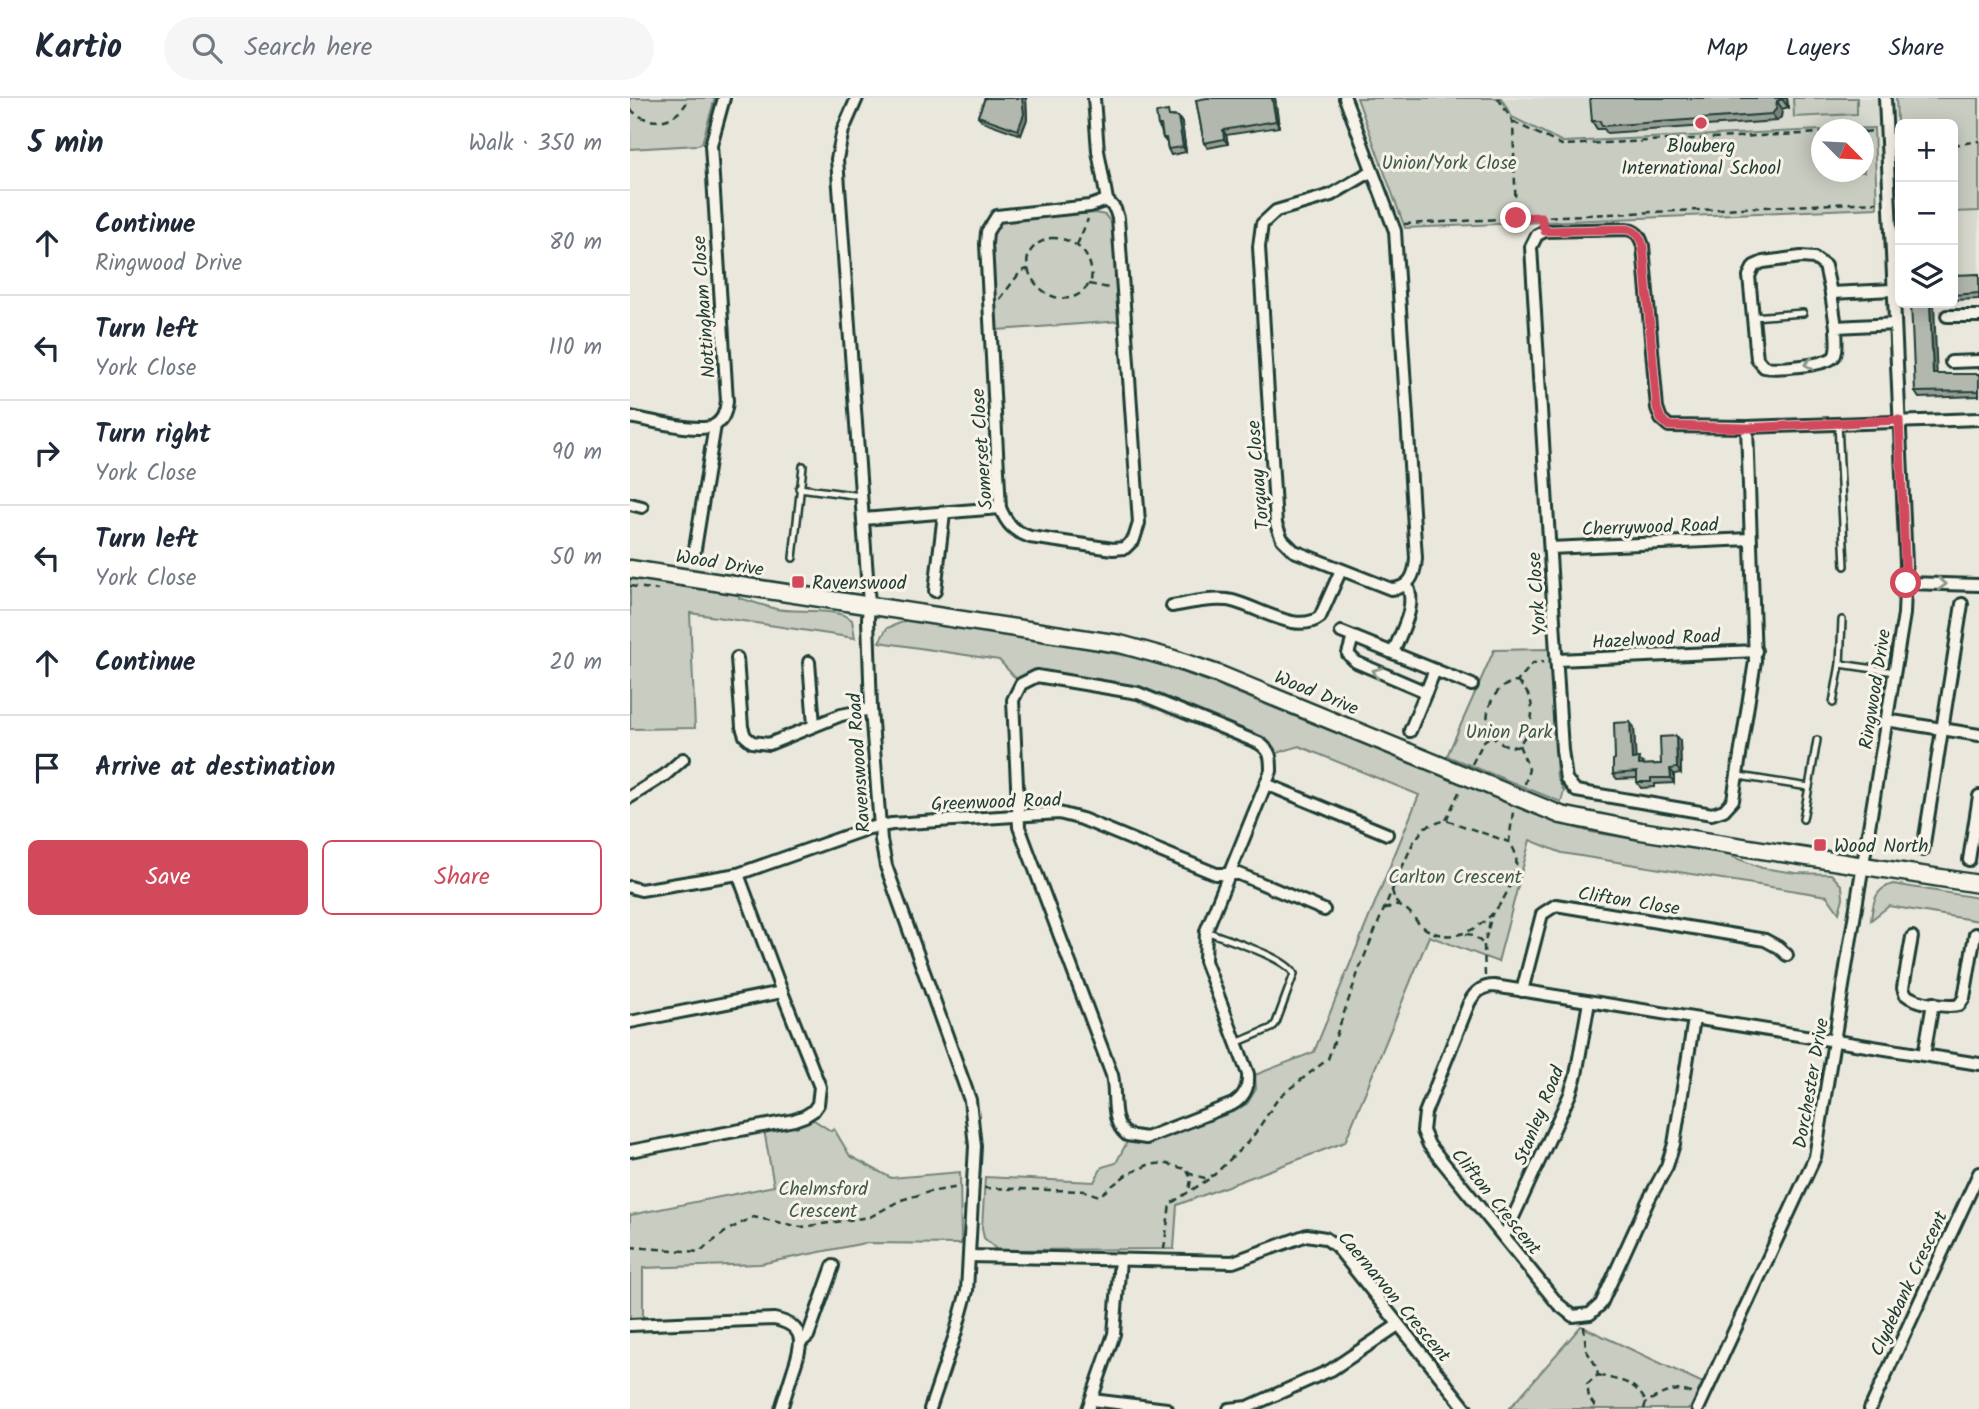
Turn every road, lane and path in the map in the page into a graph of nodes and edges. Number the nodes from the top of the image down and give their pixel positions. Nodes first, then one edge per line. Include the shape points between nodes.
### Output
1 (689, 98) edge
2 (724, 98) edge
3 (856, 98) edge
4 (1094, 98) edge
5 (1345, 98) edge
6 (1498, 98) edge
7 (1885, 98) edge
8 (630, 109) edge
9 (1513, 122) junction
10 (1811, 134) edge
11 (1979, 141) edge
12 (1958, 144) edge
13 (1372, 171) junction
14 (1878, 193) dead end
15 (1107, 201) junction
16 (1090, 206) junction
17 (1541, 217) junction
18 (1516, 218) junction
19 (1392, 225) junction
20 (1545, 231) junction
21 (1077, 246) junction
22 (1028, 269) junction
23 (1090, 284) junction
24 (1123, 290) junction
25 (1893, 290) junction
26 (1831, 293) junction
27 (989, 303) junction
28 (1804, 313) dead end
29 (1947, 316) dead end
30 (1979, 316) edge
31 (1752, 317) junction
32 (1895, 324) junction
33 (1836, 327) junction
34 (1979, 361) edge
35 (1951, 362) dead end
36 (630, 417) edge
37 (1979, 419) edge
38 (1899, 420) junction
39 (1838, 423) junction
40 (715, 425) junction
41 (1748, 428) junction
42 (803, 466) dead end
43 (799, 488) junction
44 (861, 496) junction
45 (630, 504) edge
46 (642, 507) dead end
47 (1000, 508) junction
48 (944, 513) junction
49 (863, 519) junction
50 (1750, 539) junction
51 (1550, 548) junction
52 (694, 555) dead end
53 (793, 558) dead end
54 (1845, 566) dead end
55 (630, 569) edge
56 (1341, 570) junction
57 (1906, 583) junction
58 (1407, 585) junction
59 (1979, 585) edge
60 (935, 591) dead end
61 (869, 604) junction
62 (1962, 604) dead end
63 (1172, 606) dead end
64 (1842, 620) dead end
65 (1341, 632) dead end
66 (1353, 637) junction
67 (1756, 651) junction
68 (1393, 653) junction
69 (737, 658) dead end
70 (1558, 660) junction
71 (809, 662) dead end
72 (1840, 664) junction
73 (1435, 670) junction
74 (1895, 672) junction
75 (1517, 682) junction
76 (1472, 685) dead end
77 (1426, 692) junction
78 (1833, 703) dead end
79 (871, 709) junction
80 (1886, 720) junction
81 (814, 725) junction
82 (1942, 729) junction
83 (1410, 731) dead end
84 (1979, 735) edge
85 (1491, 736) junction
86 (1817, 740) dead end
87 (1518, 745) junction
88 (683, 759) dead end
89 (1471, 767) dead end
90 (1739, 776) junction
91 (1266, 784) junction
92 (1462, 786) dead end
93 (1809, 787) junction
94 (1523, 789) dead end
95 (630, 796) edge
96 (1979, 796) edge
97 (1516, 806) dead end
98 (1019, 815) junction
99 (1803, 819) dead end
100 (880, 826) junction
101 (1387, 834) dead end
102 (1509, 842) junction
103 (1923, 850) dead end
104 (1969, 859) dead end
105 (1863, 865) junction
106 (738, 874) junction
107 (1228, 874) junction
108 (1979, 884) edge
109 (636, 888) edge
110 (1392, 890) dead end
111 (1400, 906) junction
112 (1324, 910) dead end
113 (1384, 910) dead end
114 (1493, 911) junction
115 (1206, 931) junction
116 (1466, 934) junction
117 (1975, 934) dead end
118 (1912, 937) dead end
119 (1484, 945) junction
120 (1787, 955) dead end
121 (1487, 986) junction
122 (1522, 991) junction
123 (782, 992) junction
124 (1589, 1002) junction
125 (1933, 1003) junction
126 (1694, 1019) junction
127 (630, 1022) edge
128 (1836, 1041) junction
129 (1236, 1043) junction
130 (1924, 1055) junction
131 (1979, 1064) edge
132 (630, 1150) edge
133 (1187, 1170) dead end
134 (1979, 1173) edge
135 (1214, 1175) dead end
136 (972, 1186) junction
137 (1189, 1191) junction
138 (1504, 1237) junction
139 (630, 1247) edge
140 (969, 1256) junction
141 (1120, 1260) junction
142 (1162, 1261) junction
143 (833, 1266) dead end
144 (1584, 1316) junction
145 (630, 1325) edge
146 (1398, 1325) junction
147 (801, 1342) junction
148 (1598, 1376) junction
149 (1696, 1396) dead end
150 (1646, 1402) junction
151 (1090, 1404) edge
152 (781, 1409) edge
153 (930, 1409) edge
154 (1167, 1409) edge
155 (1229, 1409) edge
156 (1466, 1409) edge
157 (1597, 1409) edge
158 (1644, 1409) edge
159 (1698, 1409) edge
160 (1870, 1409) edge

1 - 8 path via 680,113 660,122 648,121
2 - 40 street, Nottingham Close via 710,145 727,401 726,412
3 - 44 street, Ravenswood Road via 838,159
4 - 15 street, Somerset Close
5 - 13 street
6 - 9 path
7 - 25 street, Ringwood Drive
9 - 10 path via 1562,145
9 - 18 path
11 - 12 path
13 - 19 street
13 - 56 street, Torquay Close via 1332,195 1276,211 1260,231 1276,524 1294,551
14 - 17 path via 1878,204
15 - 16 street, Somerset Close
15 - 24 street, Somerset Close via 1118,219
16 - 21 path
16 - 27 street, Somerset Close via 997,216 987,232
17 - 18 path
17 - 20 path
18 - 19 path
19 - 58 street via 1416,558
20 - 41 street via 1626,229 1637,233 1643,246 1658,415 1675,428
20 - 51 street, York Close via 1531,247
21 - 22 path via 1060,238 1043,240 1032,249
21 - 23 path via 1092,264
22 - 23 path via 1038,288 1058,298 1078,294
22 - 27 path via 1021,271 999,300
23 - 24 path
24 - 47 street, Somerset Close via 1139,523 1134,539 1125,548 1113,549 1030,537 1011,528
25 - 26 street
25 - 32 street, Ringwood Drive
26 - 31 street via 1819,259 1763,262 1754,266 1749,276
26 - 33 street
27 - 47 street, Somerset Close
28 - 31 lane
29 - 30 street
33 -> 31 street via 1832,359 1767,368 1757,359
32 - 33 street
32 - 38 street, Ringwood Drive
34 - 35 street
36 - 40 street via 693,428
37 - 38 street
38 - 39 street
38 - 57 street, Ringwood Drive
39 - 41 street
39 - 54 lane
40 - 52 street, Nottingham Close
41 - 50 street, York Close
42 - 43 lane
43 - 44 lane
43 - 53 lane
44 - 49 street, Ravenswood Road
45 - 46 street
47 - 48 street
48 - 49 street
48 - 60 street
49 - 61 street, Ravenswood Road
50 - 51 street, Cherrywood Road
50 - 67 street, York Close
51 - 70 street, York Close
55 - 61 street, Wood Drive
56 - 58 street, Torquay Close via 1384,588
56 - 63 street via 1324,611 1314,621 1283,619 1231,600
57 -> 59 street
57 - 74 street, Ringwood Drive
58 - 68 street via 1409,610
61 - 79 street, Ravenswood Road
61 - 105 street, Wood Drive via 1100,640 1174,659 1561,815
62 - 82 street
64 - 72 lane
65 - 66 street
66 - 68 street
77 -> 66 street via 1356,662 1348,654
67 - 70 street, Hazelwood Road
67 - 90 street, York Close
68 - 73 street
69 - 81 street via 745,737 769,744
70 - 75 path via 1533,663
70 - 90 street, York Close via 1563,765 1566,779 1576,791 1712,814 1733,800
71 - 81 street
72 - 74 lane
72 - 78 lane
73 - 76 street
73 - 77 street
74 - 80 street, Ringwood Drive
75 - 85 path via 1497,690 1487,721
75 - 87 path via 1529,694 1532,709 1531,727
77 - 83 street
79 - 81 street
79 - 100 street, Ravenswood Road
80 - 82 street
80 - 105 street, Ringwood Drive
82 - 84 street
82 - 103 street
85 - 87 path via 1506,746
85 - 89 path
86 - 93 lane
87 - 94 path via 1529,769
88 - 95 street
90 - 93 lane
91 - 98 street via 1271,755 1259,743 1138,692 1037,676 1021,684 1013,700
91 - 101 street
91 - 107 street
92 - 102 path via 1446,820
93 - 99 lane
96 - 104 street
97 - 102 path
98 - 100 street, Greenwood Road
98 - 107 street, Greenwood Road via 1071,816 1216,874
98 - 129 street via 1019,827 1112,1075 1116,1119 1122,1130 1146,1138 1238,1101 1248,1080
100 - 106 street, Greenwood Road
100 - 136 street, Ravenswood Road via 888,874 970,1100 975,1133
102 - 114 path via 1518,864 1510,887
105 - 108 street, Wood Drive
105 - 128 street, Dorchester Drive
106 - 109 street, Greenwood Road
106 - 123 street
107 - 112 street, Greenwood Road via 1239,874
107 - 115 street
110 - 111 path
111 - 113 path
111 - 116 path via 1423,928 1450,936
114 - 116 path
114 - 119 path
115 - 129 street via 1205,961
115 - 129 lane via 1281,961 1294,974 1272,1028
116 - 119 path
117 - 125 street via 1962,1002 1953,1006
118 - 125 street via 1904,991 1911,999
119 - 121 path
120 - 122 street, Clifton Close via 1765,940 1556,905 1542,914
121 - 122 street
121 - 138 street, Clifton Crescent via 1469,1003 1424,1113 1423,1130 1429,1144
122 - 124 street
123 - 127 street
123 - 132 street via 820,1087 813,1111 794,1120
124 - 126 street
124 - 138 street, Stanley Road via 1570,1094
125 - 130 street
126 - 128 street
126 - 144 street via 1667,1166 1601,1304
128 - 130 street
128 - 159 street, Dorchester Drive via 1815,1157
130 - 131 street
133 - 137 path
134 - 160 street, Clydebank Crescent
135 - 137 path
136 - 139 path via 901,1200 870,1217 801,1227 752,1217 699,1252
136 - 140 street, Ravenswood Road
137 - 142 path via 1170,1204
138 - 144 street, Clifton Crescent via 1562,1308 1573,1316
140 - 141 street, Caernarvon Crescent
140 - 153 street, Ravenswood Road via 967,1291
141 - 142 street, Caernarvon Crescent
141 - 151 street via 1114,1334
142 - 146 street, Caernarvon Crescent via 1233,1262 1301,1237 1319,1236 1336,1247
143 - 147 street via 808,1336
144 - 148 path via 1586,1350
145 - 147 street via 774,1320 795,1328
146 - 155 street via 1331,1370 1248,1407
146 - 156 street, Caernarvon Crescent
147 - 152 street
148 - 150 path via 1632,1384
148 - 157 path via 1586,1390
149 - 150 path via 1675,1389
150 - 158 path
151 - 154 street

